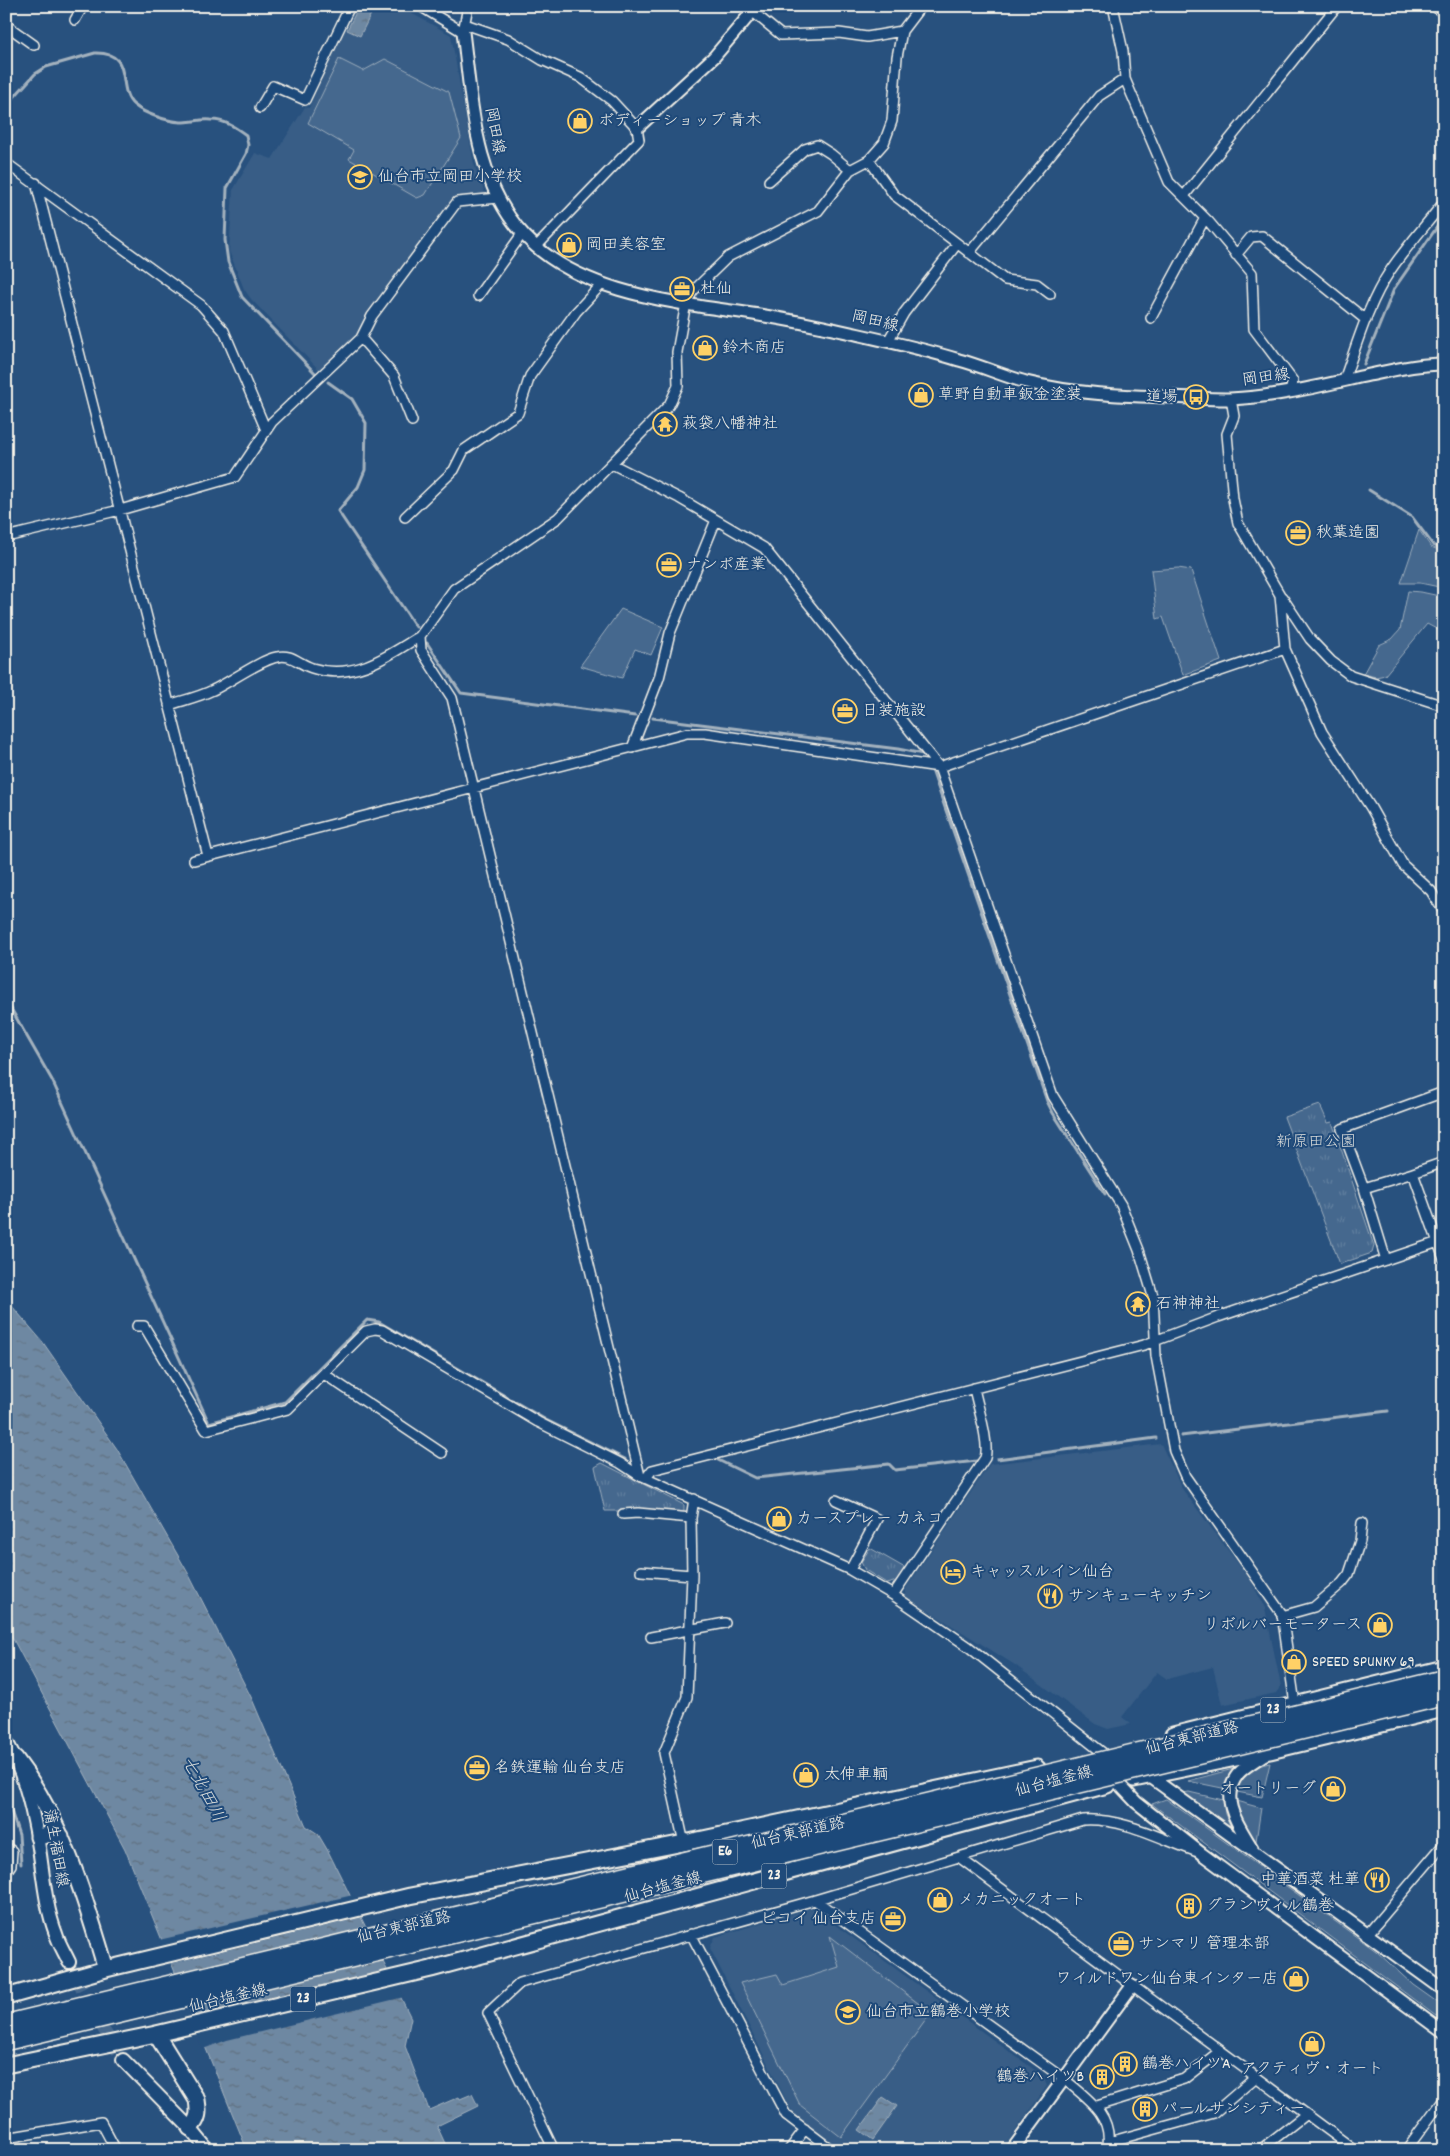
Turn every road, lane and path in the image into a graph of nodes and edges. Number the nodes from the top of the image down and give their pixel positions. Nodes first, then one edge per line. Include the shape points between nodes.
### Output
1 (83, 6) edge
2 (350, 6) edge
3 (420, 6) edge
4 (468, 6) edge
5 (921, 6) edge
6 (1113, 6) edge
7 (1337, 6) edge
8 (1434, 6) edge
9 (755, 9) edge
10 (1444, 14) edge
11 (75, 20) dead end
12 (6, 25) edge
13 (464, 28) junction
14 (902, 31) junction
15 (34, 45) dead end
16 (1125, 80) junction
17 (260, 108) dead end
18 (637, 128) junction
19 (869, 160) junction
20 (6, 163) edge
21 (850, 170) junction
22 (769, 181) dead end
23 (36, 183) junction
24 (1184, 196) junction
25 (498, 198) junction
26 (1444, 202) edge
27 (1205, 218) junction
28 (522, 234) junction
29 (957, 244) junction
30 (536, 247) junction
31 (969, 253) junction
32 (1236, 255) junction
33 (602, 284) junction
34 (1050, 294) dead end
35 (478, 296) dead end
36 (686, 303) junction
37 (1152, 318) dead end
38 (1366, 320) junction
39 (361, 338) junction
40 (888, 341) junction
41 (1444, 364) edge
42 (1344, 380) junction
43 (1290, 391) junction
44 (1231, 399) junction
45 (412, 421) dead end
46 (266, 430) junction
47 (612, 464) junction
48 (120, 510) junction
49 (405, 517) dead end
50 (716, 520) junction
51 (6, 537) edge
52 (1280, 595) junction
53 (420, 636) junction
54 (1285, 649) junction
55 (169, 705) junction
56 (1444, 706) edge
57 (632, 748) junction
58 (939, 768) junction
59 (474, 789) junction
60 (208, 856) junction
61 (194, 860) dead end
62 (1444, 912) edge
63 (1444, 1092) edge
64 (1444, 1162) edge
65 (1413, 1173) junction
66 (1364, 1188) junction
67 (1441, 1241) edge
68 (1444, 1259) edge
69 (1386, 1260) junction
70 (137, 1326) dead end
71 (1156, 1342) junction
72 (324, 1374) junction
73 (974, 1388) junction
74 (442, 1453) dead end
75 (643, 1477) junction
76 (694, 1499) junction
77 (836, 1500) dead end
78 (623, 1514) dead end
79 (691, 1518) junction
80 (1362, 1523) dead end
81 (850, 1570) junction
82 (641, 1571) dead end
83 (692, 1575) junction
84 (893, 1595) junction
85 (1282, 1616) junction
86 (724, 1623) dead end
87 (690, 1630) junction
88 (651, 1637) dead end
89 (1444, 1668) edge
90 (1444, 1679) edge
91 (1444, 1696) edge
92 (1295, 1704) junction
93 (1444, 1709) edge
94 (6, 1741) edge
95 (1270, 1751) junction
96 (1103, 1753) junction
97 (15, 1758) junction
98 (1149, 1775) junction
99 (1118, 1783) junction
100 (61, 1836) junction
101 (38, 1837) junction
102 (684, 1844) junction
103 (1444, 1844) edge
104 (6, 1847) edge
105 (1202, 1854) junction
106 (1256, 1854) junction
107 (960, 1858) junction
108 (6, 1872) edge
109 (815, 1900) junction
110 (691, 1934) junction
111 (1366, 1936) junction
112 (69, 1962) tunnel mouth
113 (106, 1969) junction
114 (1132, 1986) junction
115 (1444, 1990) edge
116 (6, 1997) edge
117 (6, 2024) edge
118 (1444, 2033) edge
119 (156, 2034) junction
120 (6, 2041) edge
121 (1220, 2051) junction
122 (123, 2060) tunnel mouth
123 (6, 2065) edge
124 (1256, 2077) junction
125 (1064, 2079) junction
126 (1444, 2098) edge
127 (1097, 2106) junction
128 (1306, 2114) junction
129 (190, 2128) junction
130 (805, 2129) junction
131 (6, 2138) edge
132 (1108, 2146) edge
133 (116, 2150) edge
134 (208, 2150) edge
135 (554, 2150) edge
136 (790, 2150) edge
137 (832, 2150) edge
138 (1012, 2150) edge
139 (1260, 2150) edge
140 (1355, 2150) edge
141 (1406, 2150) edge

1 - 11 street
2 - 17 street via 305,100 273,86
3 - 13 street
4 - 13 street
5 - 14 street
6 - 16 street via 1124,51
7 - 24 street
8 - 10 street
9 - 14 street via 780,35 839,33 866,37
9 - 18 street via 714,57
12 - 15 street
13 - 18 street via 508,39 542,60 580,77 612,101
13 - 25 street, 岡田線 via 478,137 486,172
14 - 19 street via 892,120 884,143
16 - 24 street via 1169,182
16 - 31 street via 1099,96
18 - 30 street via 639,140
19 - 21 street
19 - 29 street via 894,195
20 - 23 street
21 - 22 street via 817,145 805,149
21 - 36 street via 818,211 728,257 692,291
23 - 46 street via 201,305 224,331
23 - 48 street
24 - 27 street
25 - 28 street, 岡田線
25 - 39 street via 458,202 372,316
26 - 38 street via 1390,270
27 - 32 street
27 - 37 street
28 - 30 street, 岡田線
28 - 35 street
29 - 31 street
29 - 40 street via 904,313
30 - 33 street, 岡田線 via 568,269
31 - 34 street via 1005,280 1036,284
32 - 38 street via 1252,236 1262,236
32 - 43 street via 1252,273 1254,329 1293,381
33 - 36 street, 岡田線
33 - 49 street via 576,312 530,376 518,413 464,450 454,470
36 - 40 street, 岡田線 via 790,320
36 - 47 street via 677,352 678,386 669,405
38 - 42 street
39 - 45 street via 394,376
39 - 46 street
40 - 44 street, 岡田線 via 961,360 1025,382 1073,391
41 - 42 street, 岡田線 via 1421,364
42 - 43 street, 岡田線
43 - 44 street, 岡田線
44 - 52 street via 1234,416 1227,434 1238,523
46 - 48 street via 235,477
47 - 50 street
47 - 53 street via 558,518 454,589
48 - 51 street
48 - 55 street
50 - 57 street via 670,633 658,678
50 - 58 street via 764,548
52 - 54 street
52 - 56 street via 1310,639 1331,662 1351,676
53 - 55 street via 394,653 350,671 332,673 286,655 274,657 211,691
53 - 59 street via 421,650 452,698
54 - 58 street
54 - 62 street via 1322,732 1372,808 1403,865 1430,891
55 - 60 street
57 - 58 street via 687,734 705,734
57 - 59 street
58 - 71 street via 1053,1096 1121,1205 1140,1250 1154,1296
59 - 60 street
59 - 75 street
60 - 61 street
63 - 66 street via 1342,1129
64 - 65 street
65 - 66 street
65 - 67 street
66 - 69 street
67 - 68 street
67 - 69 street
69 - 71 street via 1218,1317
70 - 72 street via 144,1326 206,1430 288,1409
71 - 73 street
71 - 85 street via 1174,1451 1185,1476
72 - 74 street
72 - 75 street via 366,1331 382,1330 538,1422
73 - 75 street via 652,1470
73 - 84 street via 987,1453
75 - 76 street
76 - 79 street
76 - 81 street
77 - 81 street via 877,1519
78 - 79 street
79 - 83 street
80 - 85 street via 1360,1541 1342,1583 1314,1607
81 - 84 street
82 - 83 street
83 - 87 street
84 - 96 street via 969,1647
85 - 92 street
86 - 87 street
87 - 88 street
87 - 102 street via 686,1698 664,1752
89 - 92 main road, 仙台塩釜線 / 23
90 - 117 highway, 仙台東部道路 / E6, bridge
91 - 120 highway, 仙台東部道路 / E6, bridge
92 - 96 main road, 仙台塩釜線 / 23
93 - 95 main road, 仙台塩釜線 / 23
94 - 97 main road, 蒲生福田線
95 - 98 main road, 仙台塩釜線 / 23
95 - 106 street via 1239,1773 1231,1789 1233,1816
96 - 98 street
96 - 99 street
96 - 102 main road, 仙台塩釜線 / 23
97 - 100 main road via 32,1780
97 - 101 main road, 蒲生福田線 via 28,1792
98 - 99 main road, 仙台塩釜線 / 23
98 - 106 street
99 - 105 street via 1136,1802
99 - 119 main road, 仙台塩釜線 / 23 via 431,1969
100 - 101 main road
100 - 113 main road via 80,1883
101 - 112 main road, 蒲生福田線 via 44,1891 55,1933
102 - 113 main road, 仙台塩釜線 / 23 via 396,1899
103 - 111 street
104 - 108 street via 12,1851 12,1865
105 - 107 street via 1122,1823 1096,1819 1083,1820
105 - 118 street
106 - 111 street
107 - 109 street
107 - 114 street
109 - 110 street
109 - 125 street
110 - 130 street via 786,2115
110 - 135 street via 520,1983 488,2013
111 - 115 street
113 - 116 main road, 仙台塩釜線 / 23
114 - 121 street
114 - 125 street
119 - 123 main road, 仙台塩釜線 / 23
119 - 129 main road via 197,2100 199,2112
121 - 124 street
121 - 127 street via 1184,2079
122 - 129 main road
124 - 128 street
124 - 132 street via 1214,2113
125 - 127 street
125 - 138 street
126 - 141 street
127 - 132 street via 1107,2130
128 - 139 street
128 - 140 street
129 - 134 main road
130 - 136 street
130 - 137 street
131 - 133 street via 101,2122

